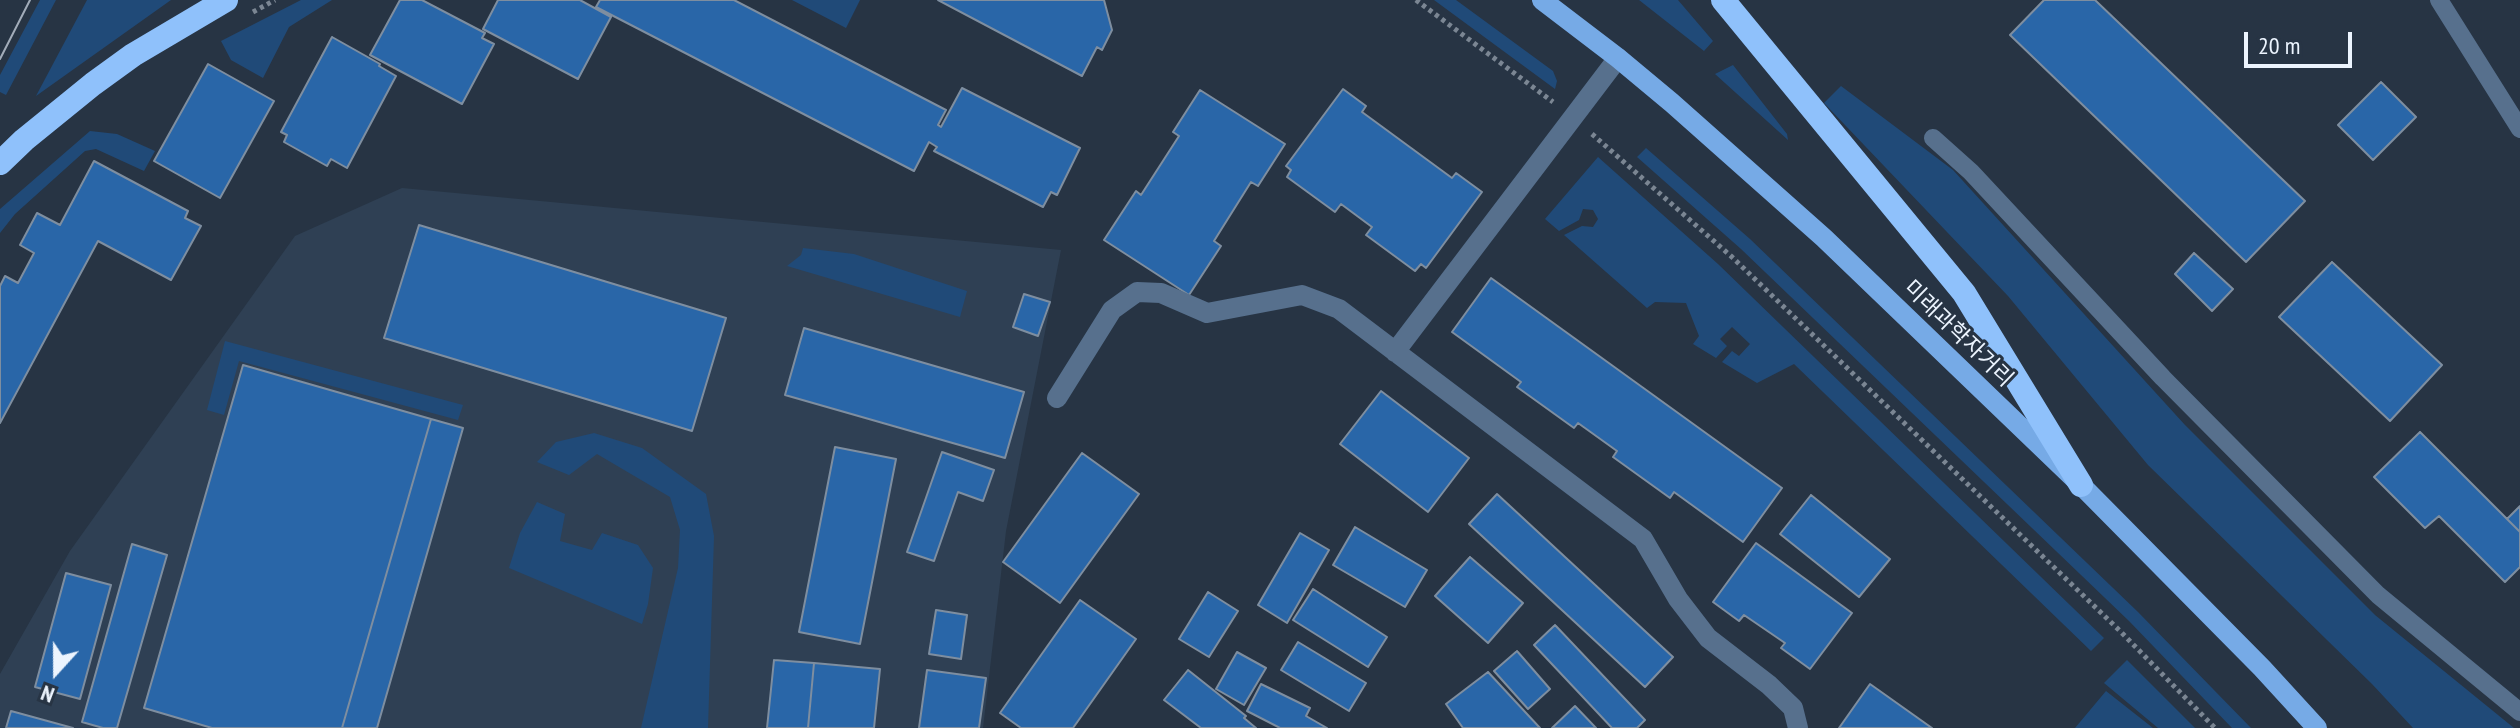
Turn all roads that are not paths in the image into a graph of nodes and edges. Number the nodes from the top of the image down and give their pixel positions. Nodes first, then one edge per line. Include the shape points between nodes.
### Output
1 (226, 0) edge
2 (1542, 0) edge
3 (1723, 0) edge
4 (2439, 0) edge
5 (1618, 58) junction
6 (2520, 129) edge
7 (1933, 138) dead end
8 (0, 163) edge
9 (1395, 352) junction
10 (1057, 398) dead end
11 (2081, 485) junction
12 (2520, 712) edge
13 (1798, 728) edge
14 (2317, 728) edge

1 - 8 highway via 133,55
2 - 5 main road, 미래과학자거리
3 - 11 highway via 1964,293
4 - 6 lane
5 - 9 street
5 - 11 main road, 미래과학자거리 via 1824,238
7 - 12 lane via 2378,595
9 - 10 street via 1339,309 1302,295 1207,313 1161,293 1137,292 1112,310
9 - 13 street via 1643,539 1708,638 1793,708
11 - 14 main road, 미래과학자거리

